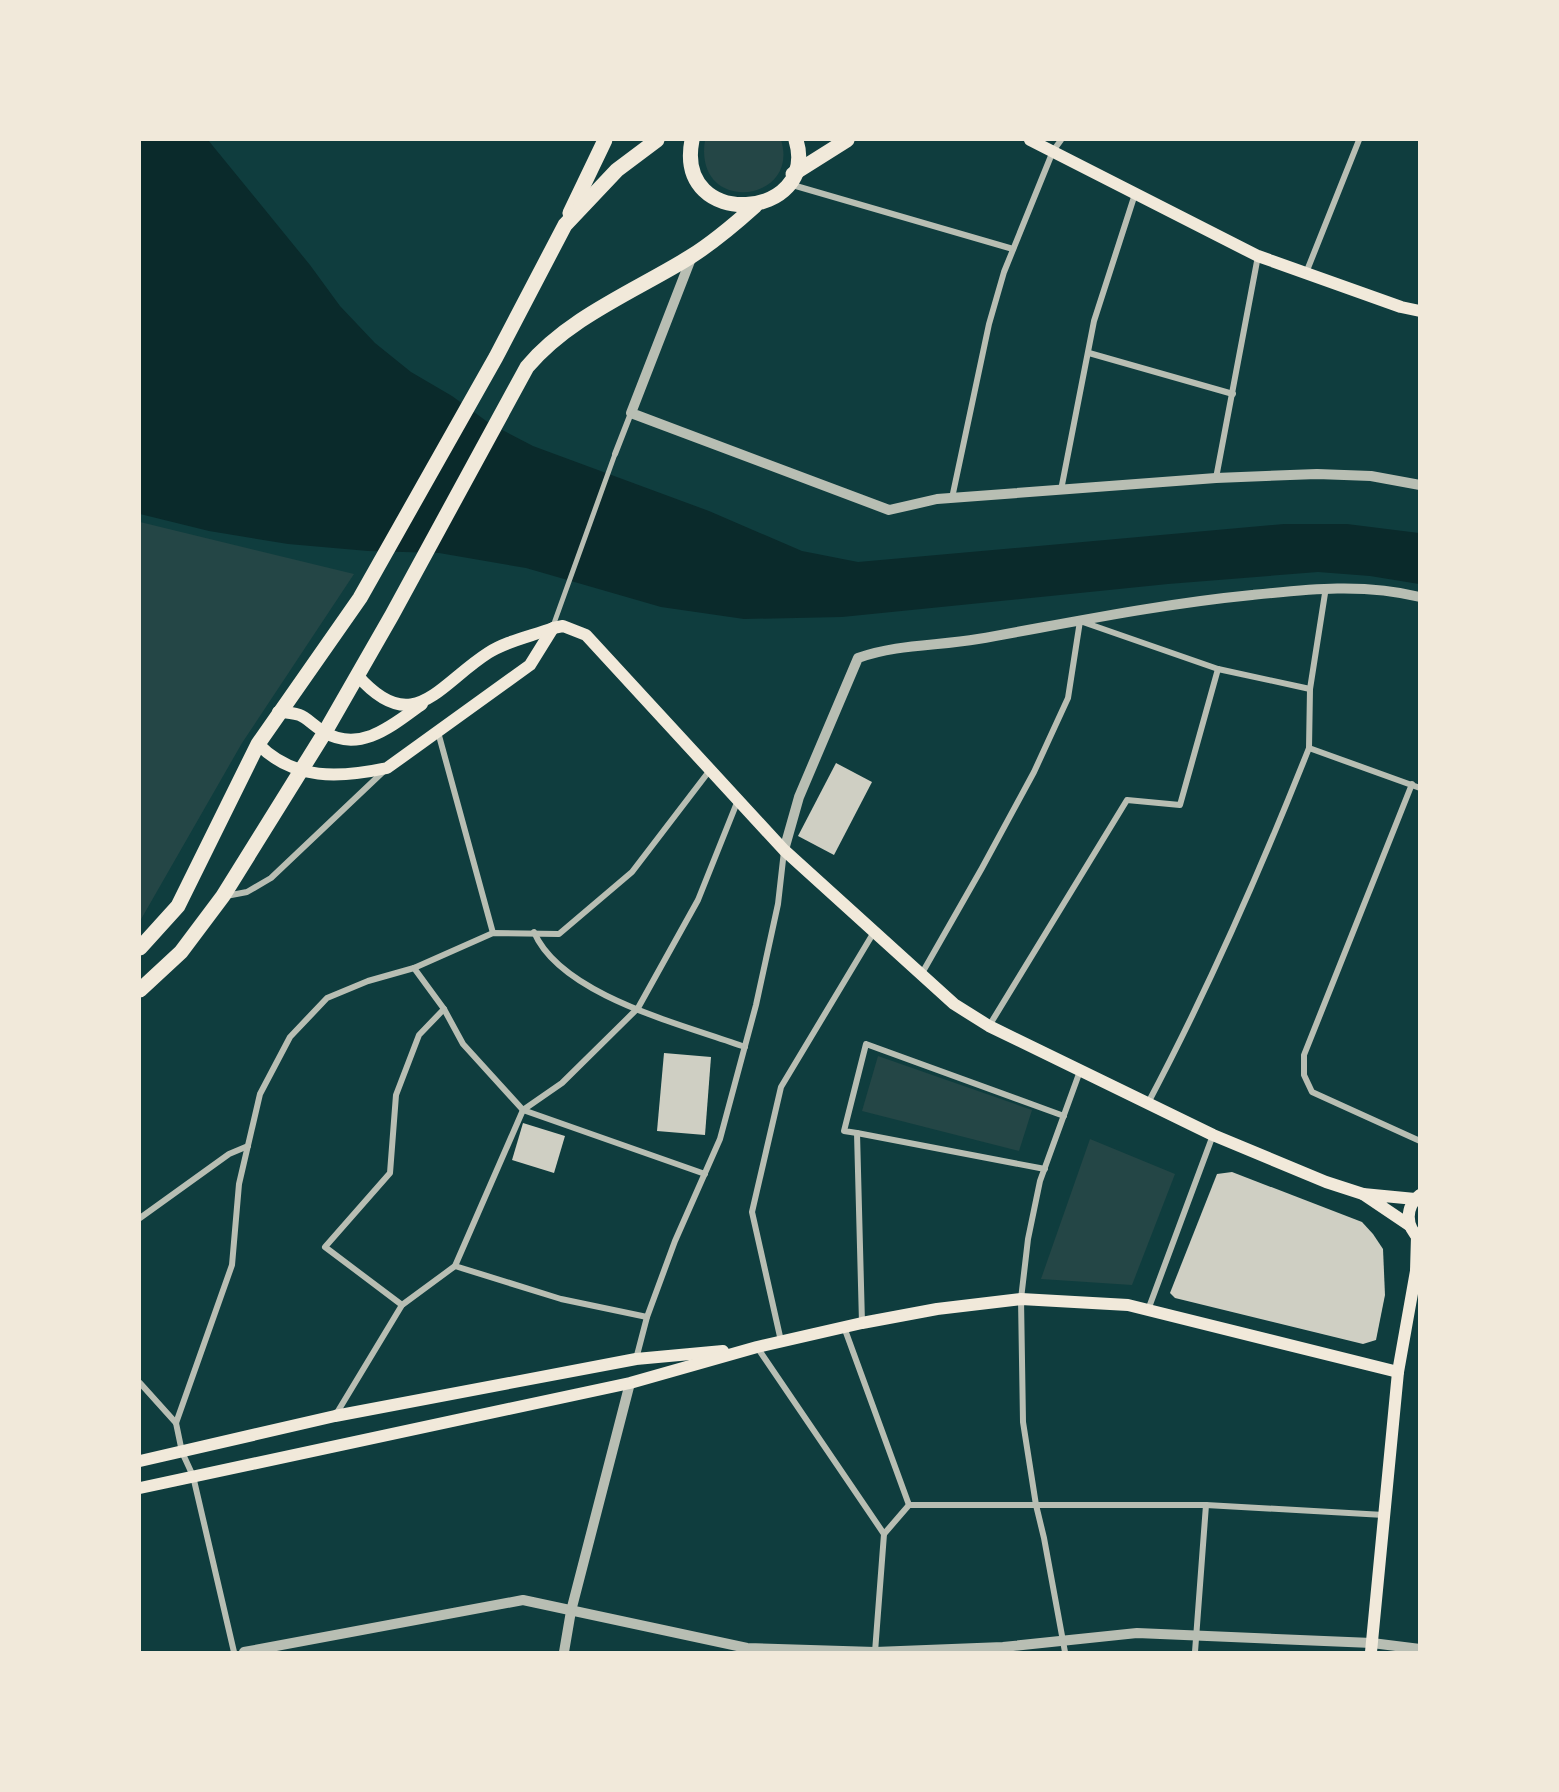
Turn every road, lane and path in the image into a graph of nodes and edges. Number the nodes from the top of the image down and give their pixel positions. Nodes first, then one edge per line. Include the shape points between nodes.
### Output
1 (605, 140) edge
2 (657, 140) edge
3 (692, 140) edge
4 (796, 140) edge
5 (847, 140) edge
6 (1030, 140) edge
7 (1061, 140) edge
8 (1359, 140) edge
9 (1053, 151) junction
10 (790, 179) junction
11 (1135, 192) junction
12 (755, 206) junction
13 (565, 225) junction
14 (1013, 249) junction
15 (692, 256) junction
16 (1258, 256) junction
17 (1305, 274) junction
18 (1419, 311) edge
19 (1089, 353) junction
20 (1233, 394) junction
21 (631, 413) junction
22 (615, 454) joint
23 (1216, 478) junction
24 (1419, 485) edge
25 (1061, 490) junction
26 (952, 498) junction
27 (1326, 587) junction
28 (1419, 597) edge
29 (1080, 621) junction
30 (553, 628) junction
31 (1218, 669) junction
32 (357, 675) junction
33 (1310, 689) junction
34 (423, 703) junction
35 (278, 712) junction
36 (325, 732) junction
37 (438, 732) junction
38 (258, 744) junction
39 (1310, 748) junction
40 (387, 768) junction
41 (710, 770) junction
42 (301, 771) junction
43 (1412, 784) junction
44 (1419, 788) edge
45 (738, 800) junction
46 (784, 850) junction
47 (223, 896) junction
48 (874, 931) junction
49 (534, 932) junction
50 (493, 933) junction
51 (140, 948) edge
52 (414, 968) junction
53 (921, 975) junction
54 (140, 990) edge
55 (638, 1008) junction
56 (444, 1009) junction
57 (989, 1026) junction
58 (745, 1047) junction
59 (1080, 1071) junction
60 (1148, 1103) junction
61 (523, 1110) junction
62 (1064, 1116) junction
63 (858, 1133) junction
64 (1213, 1135) junction
65 (1419, 1141) edge
66 (248, 1146) junction
67 (1045, 1169) junction
68 (705, 1174) junction
69 (1363, 1194) junction
70 (1417, 1197) edge
71 (140, 1218) edge
72 (1409, 1225) junction
73 (1418, 1238) edge
74 (455, 1266) junction
75 (1418, 1269) edge
76 (1021, 1299) junction
77 (402, 1305) junction
78 (1414, 1307) edge
79 (1148, 1311) junction
80 (647, 1317) junction
81 (862, 1323) junction
82 (844, 1327) junction
83 (781, 1341) junction
84 (757, 1347) junction
85 (636, 1359) junction
86 (1398, 1371) junction
87 (140, 1383) edge
88 (630, 1383) junction
89 (335, 1416) junction
90 (176, 1423) junction
91 (182, 1452) junction
92 (140, 1461) edge
93 (193, 1476) junction
94 (140, 1488) edge
95 (1036, 1504) junction
96 (909, 1505) junction
97 (1206, 1505) junction
98 (1384, 1515) junction
99 (884, 1534) junction
100 (572, 1611) junction
101 (1196, 1634) junction
102 (1064, 1647) edge
103 (1372, 1648) edge
104 (1419, 1649) edge
105 (747, 1650) edge
106 (875, 1652) edge
107 (234, 1653) edge
108 (244, 1653) edge
109 (564, 1653) edge
110 (1195, 1653) edge

1 - 13 main road
2 - 13 main road via 617,170
3 - 12 main road via 691,159 706,191 720,201
4 - 10 main road via 797,159
5 - 10 main road
6 - 9 main road
7 - 9 street
8 - 17 street
9 - 11 main road
9 - 14 street
10 - 12 main road via 771,200
10 - 14 street
11 - 16 main road
11 - 19 street via 1094,321
12 - 15 main road
13 - 35 main road via 496,357 360,598
14 - 26 street via 989,324
15 - 21 street
15 - 32 main road via 576,324 546,345 522,375
16 - 17 main road
16 - 20 street
17 - 18 main road
19 - 20 street
19 - 25 street
20 - 23 street
21 - 22 street
21 - 26 street via 889,510
22 - 30 street
23 - 24 street via 1317,474 1371,476
23 - 25 street
25 - 26 street
27 - 28 street via 1396,591
27 - 29 street via 1195,601
27 - 33 street
29 - 31 street
29 - 46 street via 943,646 885,648 858,657 799,797
29 - 53 street via 1068,698 1034,772
30 - 34 main road via 489,652
30 - 37 main road via 530,665
30 - 41 main road via 563,626 586,635
31 - 33 street
31 - 57 street via 1180,805 1127,800
32 - 34 main road via 380,698 401,704
32 - 36 main road
33 - 39 street
34 - 36 main road via 376,736 360,739
35 - 36 main road via 306,717
35 - 38 main road
36 - 42 main road
37 - 40 main road
37 - 50 street
38 - 42 main road via 278,761
38 - 51 main road via 178,906
39 - 43 street
39 - 60 street via 1249,895
40 - 42 main road via 340,775
40 - 47 street via 271,878 247,892
41 - 45 main road
41 - 49 street via 632,872 559,934
42 - 47 main road
43 - 44 street
43 - 65 street via 1305,1055 1304,1075 1312,1092
45 - 46 main road
45 - 55 street via 698,900
46 - 48 main road
46 - 58 street via 778,904
47 - 54 main road via 181,952
48 - 53 main road
48 - 83 street via 781,1087 752,1212
49 - 50 street
49 - 55 street via 545,951 566,971
50 - 52 street
52 - 56 street
52 - 66 street via 327,998 290,1037 260,1095
53 - 57 main road via 954,1004
55 - 58 street
55 - 61 street via 561,1083
56 - 61 street via 463,1044
56 - 77 street via 419,1035 396,1095 390,1173 325,1247
57 - 59 main road
58 - 68 street via 720,1139
59 - 60 main road
59 - 62 street
60 - 64 main road
61 - 68 street
61 - 74 street
62 - 63 street via 866,1044 844,1131
62 - 67 street
63 - 67 street
63 - 81 street
64 - 69 main road
64 - 79 street
66 - 71 street via 229,1154
66 - 90 street via 239,1184 232,1265
67 - 76 street via 1028,1239
68 - 80 street
69 - 70 main road
69 - 72 main road
70 - 72 main road via 1409,1211
72 - 73 main road
73 - 75 main road
74 - 77 street
74 - 80 street via 561,1299
75 - 78 main road
76 - 79 main road via 1128,1305
76 - 81 main road
76 - 95 street via 1023,1422
77 - 89 street
78 - 86 main road
79 - 86 main road
80 - 85 street
81 - 82 main road
82 - 83 main road
82 - 96 street
83 - 84 main road
84 - 85 main road
84 - 88 main road
84 - 99 street
85 - 88 main road
85 - 89 main road
86 - 98 main road
87 - 90 street
88 - 93 main road
88 - 100 street
89 - 91 main road
90 - 91 street
91 - 92 main road
91 - 93 street
93 - 94 main road
93 - 107 street
95 - 96 street
95 - 97 street
95 - 102 street
96 - 99 street
97 - 98 street
97 - 101 street
98 - 103 main road
99 - 106 street
100 - 105 street
100 - 108 street via 523,1600
100 - 109 street
101 - 102 street via 1137,1633
101 - 103 street
101 - 110 street
102 - 106 street
103 - 104 street
105 - 106 street

